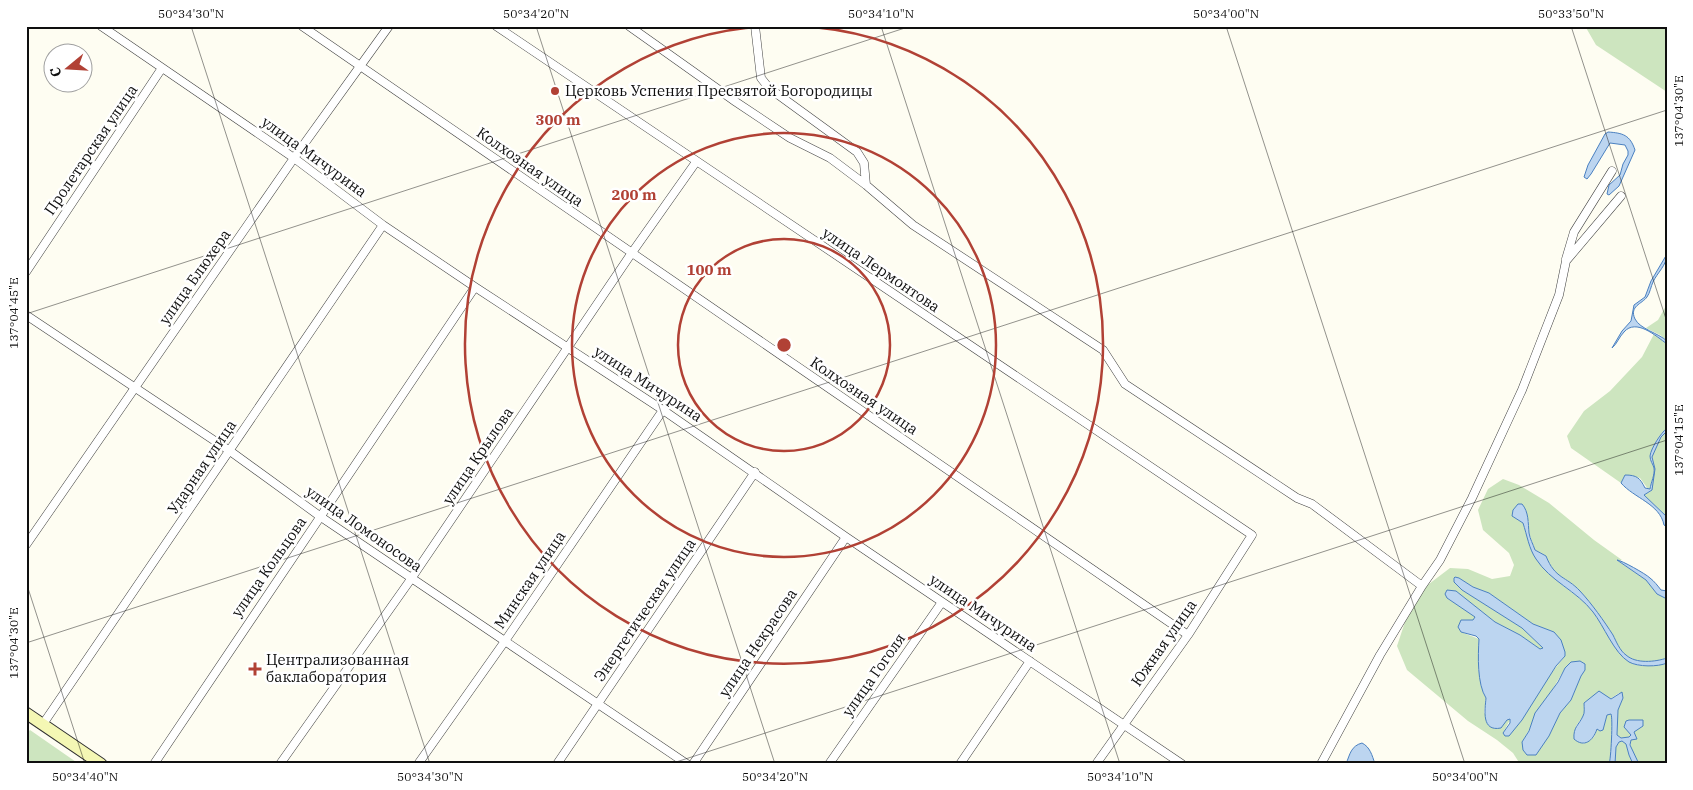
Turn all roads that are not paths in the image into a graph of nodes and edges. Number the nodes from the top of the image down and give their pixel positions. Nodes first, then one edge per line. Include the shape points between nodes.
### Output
1 (101, 26) edge
2 (302, 26) edge
3 (389, 26) edge
4 (496, 26) edge
5 (629, 26) edge
6 (755, 26) edge
7 (360, 65) junction
8 (162, 68) junction
9 (294, 158) junction
10 (696, 162) junction
11 (1612, 172) dead end
12 (866, 185) junction
13 (1621, 196) dead end
14 (383, 225) junction
15 (631, 254) junction
16 (1566, 261) junction
17 (26, 272) edge
18 (475, 287) junction
19 (26, 315) edge
20 (568, 348) junction
21 (136, 388) junction
22 (663, 410) junction
23 (230, 451) junction
24 (755, 472) junction
25 (321, 517) junction
26 (1252, 535) joint
27 (846, 537) junction
28 (26, 545) edge
29 (412, 579) junction
30 (1422, 586) junction
31 (942, 602) junction
32 (1188, 636) junction
33 (505, 641) junction
34 (1030, 661) junction
35 (598, 704) junction
36 (26, 713) edge
37 (42, 724) junction
38 (1124, 724) junction
39 (101, 764) edge
40 (154, 764) edge
41 (280, 764) edge
42 (418, 764) edge
43 (557, 764) edge
44 (687, 764) edge
45 (693, 764) edge
46 (829, 764) edge
47 (960, 764) edge
48 (1096, 764) edge
49 (1182, 764) edge
50 (1321, 764) edge

1 - 8 street, улица Мичурина
2 - 7 street, Колхозная улица
3 - 7 street, улица Блюхера
4 - 10 street, улица Лермонтова
5 - 12 street via 736,102 790,138 830,158
6 - 12 street via 761,78 769,88 856,152 864,163
7 - 9 street, улица Блюхера
7 - 15 street, Колхозная улица
8 - 9 street, улица Мичурина
8 - 17 street, Пролетарская улица
9 - 14 street, улица Мичурина
9 - 21 street, улица Блюхера
10 - 15 street, улица Крылова
10 - 26 street, улица Лермонтова
11 - 16 street via 1574,232
12 - 30 street via 913,225 1103,350 1125,384 1297,498 1312,504
13 - 16 street
14 - 18 street, улица Мичурина
14 - 23 street, Ударная улица
15 - 20 street, улица Крылова
15 - 32 street, Колхозная улица
16 - 30 street via 1558,295 1522,390 1472,498 1440,560
18 - 20 street, улица Мичурина
18 - 25 street, улица Кольцова
19 - 21 street, улица Ломоносова
20 - 22 street, улица Мичурина
20 - 29 street, улица Крылова
21 - 23 street, улица Ломоносова
21 - 28 street, улица Блюхера
22 - 24 street, улица Мичурина
22 - 33 street, Минская улица
23 - 25 street, улица Ломоносова
23 - 37 street, Ударная улица
24 - 27 street, улица Мичурина
24 - 35 street, Энергетическая улица
25 - 29 street, улица Ломоносова
25 - 40 street, улица Кольцова
26 - 32 street, Южная улица
27 - 31 street, улица Мичурина
27 - 45 street, улица Некрасова
29 - 33 street, улица Ломоносова
29 - 41 street, улица Крылова
30 - 50 street
31 - 34 street, улица Мичурина
31 - 46 street, улица Гоголя
32 - 38 street, Южная улица
33 - 35 street, улица Ломоносова
33 - 42 street, Минская улица
34 - 38 street, улица Мичурина
34 - 47 street
35 - 43 street, Энергетическая улица
35 - 44 street, улица Ломоносова
36 - 37 main road
37 - 39 main road
38 - 48 street, Южная улица
38 - 49 street, улица Мичурина

